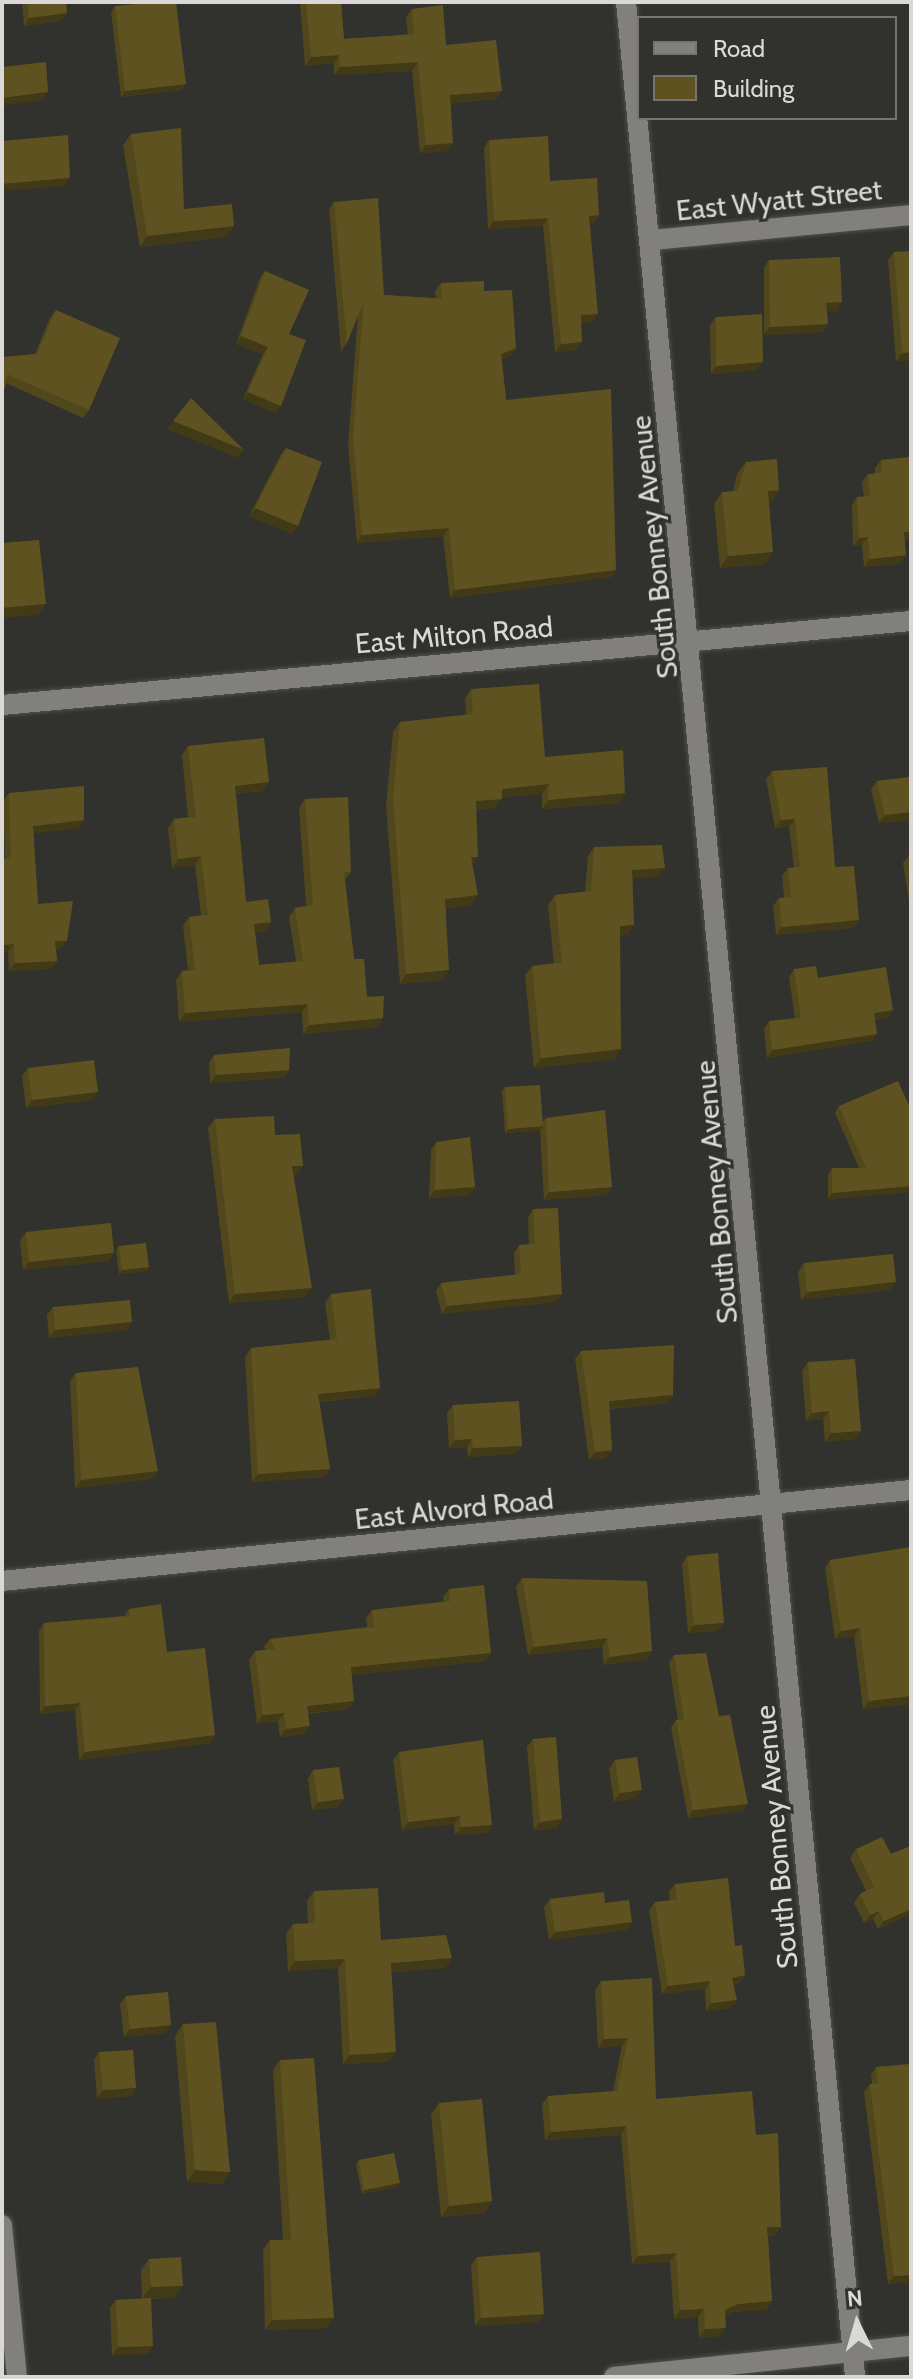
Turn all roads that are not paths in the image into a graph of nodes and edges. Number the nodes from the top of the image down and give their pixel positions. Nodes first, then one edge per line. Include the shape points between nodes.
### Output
1 (626, 2) edge
2 (637, 103) edge
3 (639, 120) edge
4 (911, 215) edge
5 (652, 240) junction
6 (911, 621) edge
7 (693, 641) junction
8 (2, 705) edge
9 (911, 1490) edge
10 (773, 1505) junction
11 (2, 1581) edge
12 (2, 2225) edge
13 (911, 2346) edge
14 (853, 2351) junction
15 (17, 2377) edge
16 (614, 2377) edge
17 (855, 2377) edge

1 - 2 street, South Bonney Avenue
3 - 5 street, South Bonney Avenue
4 - 5 street, East Wyatt Street
5 - 7 street, South Bonney Avenue
6 - 7 street, East Milton Road
7 - 8 street, East Milton Road
7 - 10 street, South Bonney Avenue
9 - 10 street, East Alvord Road
10 - 11 street, East Alvord Road
10 - 14 street, South Bonney Avenue
12 - 15 street
13 - 14 street
14 - 16 street
14 - 17 street, South Bonney Avenue

